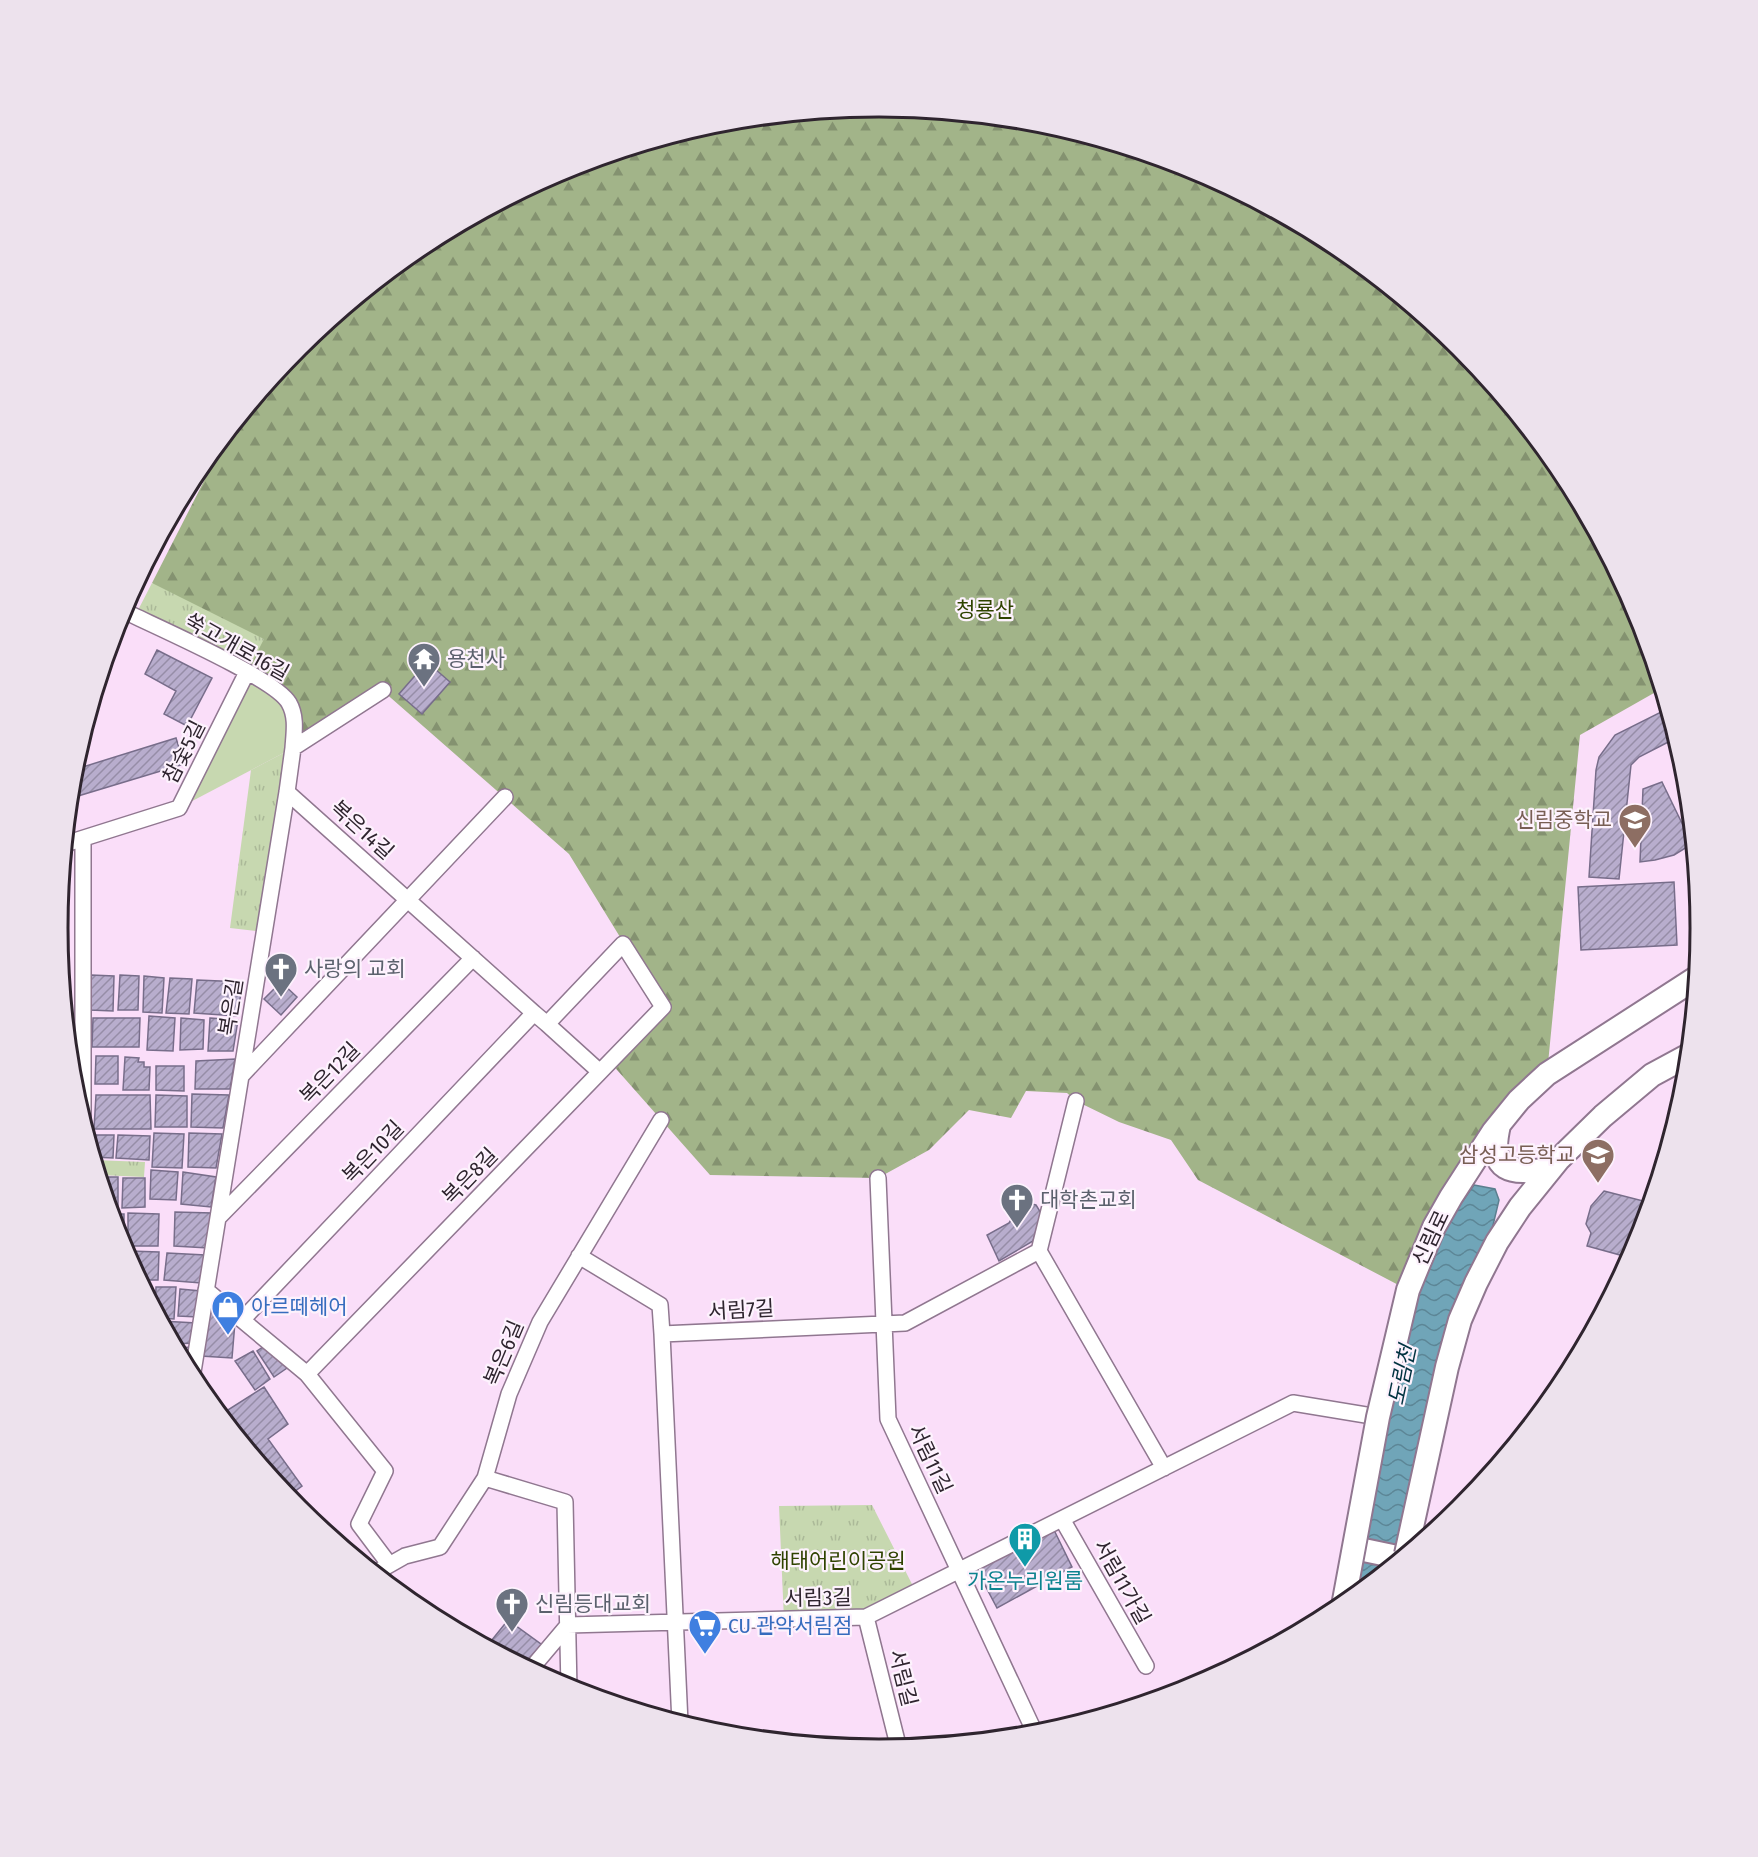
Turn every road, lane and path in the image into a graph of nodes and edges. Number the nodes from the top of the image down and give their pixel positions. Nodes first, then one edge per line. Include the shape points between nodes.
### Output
1 (131, 614) edge
2 (247, 672) junction
3 (383, 690) dead end
4 (293, 748) junction
5 (287, 792) junction
6 (505, 798) dead end
7 (82, 839) junction
8 (72, 842) edge
9 (408, 900) junction
10 (473, 958) junction
11 (1689, 983) edge
12 (534, 1013) junction
13 (547, 1024) junction
14 (1680, 1060) edge
15 (600, 1072) junction
16 (241, 1076) junction
17 (83, 1086) edge
18 (1076, 1101) dead end
19 (661, 1120) dead end
20 (1499, 1124) junction
21 (1550, 1170) junction
22 (878, 1178) dead end
23 (218, 1218) junction
24 (1039, 1251) junction
25 (579, 1256) junction
26 (206, 1290) junction
27 (242, 1320) junction
28 (884, 1324) junction
29 (662, 1334) junction
30 (194, 1363) edge
31 (307, 1374) junction
32 (1378, 1417) junction
33 (1164, 1468) junction
34 (484, 1478) junction
35 (1062, 1519) junction
36 (1408, 1544) edge
37 (1354, 1548) junction
38 (1393, 1556) edge
39 (389, 1564) junction
40 (381, 1569) edge
41 (959, 1571) junction
42 (1346, 1592) edge
43 (866, 1617) junction
44 (675, 1622) junction
45 (568, 1625) junction
46 (536, 1663) edge
47 (1146, 1666) dead end
48 (569, 1678) edge
49 (680, 1714) edge
50 (1031, 1725) edge
51 (897, 1739) edge

1 - 2 street, 쑥고개로16길
2 - 4 street, 쑥고개로16길 via 271,685 289,702 294,720
2 - 7 street, 참숯5길 via 179,808
3 - 4 street
4 - 5 street, 복은길
5 - 9 street, 복은14길
5 - 16 street, 복은길
6 - 9 street
7 - 8 street, 참숯5길
7 - 17 street
9 - 10 street
9 - 16 street
10 - 12 street
10 - 23 street, 복은12길
11 - 20 main road, 신림로, bridge via 1547,1074
12 - 13 street
12 - 27 street, 복은10길
13 - 15 street
13 - 15 street, 복은8길 via 623,944 663,1007
14 - 21 main road, bridge via 1652,1075 1611,1109
15 - 31 street, 복은8길
16 - 23 street, 복은길
18 - 24 street
19 - 25 street, 복은6길
20 - 21 main road, bridge via 1496,1158 1516,1171
20 - 32 main road, 신림로, bridge via 1451,1197 1420,1259 1408,1290
21 - 36 main road, bridge via 1497,1242 1460,1320
22 - 28 street, 서림11길
23 - 26 street, 복은길
24 - 28 street, 서림7길 via 905,1323
24 - 33 street
25 - 29 street via 660,1305
25 - 34 street, 복은6길 via 540,1322 509,1394
26 - 27 street
26 - 30 street, 복은길
27 - 31 street
28 - 29 street, 서림7길
28 - 41 street, 서림11길 via 888,1419
29 - 44 street
31 - 39 street via 385,1471 359,1524
32 - 33 street, 서림3길 via 1293,1403
32 - 37 main road, 신림로, bridge
33 - 35 street, 서림3길
34 - 39 street, 복은6길 via 440,1548
34 - 45 street via 565,1502
35 - 41 street, 서림3길
35 - 47 street, 서림11가길
37 - 38 main road
37 - 42 main road, 신림로, bridge
39 - 40 street, 복은6길
41 - 43 street, 서림3길
41 - 50 street, 서림11길
43 - 44 street, 서림3길
43 - 51 street, 서림길
44 - 45 street, 서림3길
44 - 49 street
45 - 46 street
45 - 48 street

